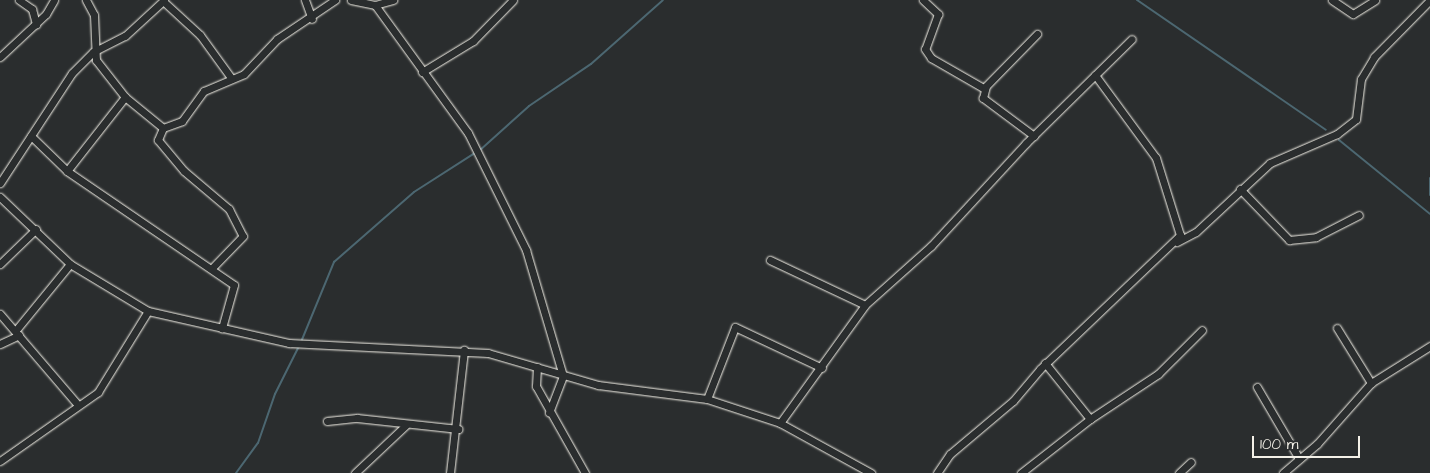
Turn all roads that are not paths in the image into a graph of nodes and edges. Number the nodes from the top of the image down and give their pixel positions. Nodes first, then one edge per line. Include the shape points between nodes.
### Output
1 (18, 0) edge
2 (54, 0) edge
3 (86, 0) edge
4 (305, 0) edge
5 (336, 0) edge
6 (351, 0) edge
7 (393, 0) edge
8 (513, 0) edge
9 (923, 0) edge
10 (1332, 0) edge
11 (1375, 0) edge
12 (1430, 0) edge
13 (163, 1) edge
14 (375, 5) junction
15 (312, 19) junction
16 (36, 24) junction
17 (1037, 34) dead end
18 (1132, 39) dead end
19 (92, 52) junction
20 (0, 57) edge
21 (422, 72) junction
22 (1095, 75) junction
23 (232, 79) junction
24 (985, 90) junction
25 (125, 97) junction
26 (163, 128) junction
27 (31, 136) junction
28 (1034, 136) junction
29 (67, 171) junction
30 (0, 183) edge
31 (1240, 189) junction
32 (0, 197) edge
33 (1359, 214) dead end
34 (36, 229) junction
35 (1177, 242) junction
36 (770, 260) dead end
37 (0, 264) edge
38 (70, 264) junction
39 (212, 268) junction
40 (865, 305) junction
41 (148, 311) junction
42 (0, 314) edge
43 (222, 328) junction
44 (1337, 328) dead end
45 (1202, 330) dead end
46 (18, 333) junction
47 (0, 344) edge
48 (1430, 346) edge
49 (464, 350) junction
50 (1045, 363) junction
51 (537, 367) junction
52 (822, 368) junction
53 (563, 376) junction
54 (1371, 383) junction
55 (1257, 387) dead end
56 (707, 399) junction
57 (78, 405) junction
58 (550, 412) junction
59 (1090, 419) junction
60 (327, 421) dead end
61 (780, 423) junction
62 (407, 425) junction
63 (458, 428) junction
64 (1298, 457) junction
65 (0, 460) edge
66 (1191, 462) dead end
67 (355, 473) edge
68 (450, 473) edge
69 (586, 473) edge
70 (871, 473) edge
71 (937, 473) edge
72 (1021, 473) edge
73 (1180, 473) edge
74 (1283, 473) edge

1 - 16 street via 32,9
2 - 16 street
3 - 19 street via 95,23
4 - 15 street
5 - 15 street
6 - 14 street
7 - 14 street
8 - 21 street via 473,41
9 - 24 street via 938,14 926,49 931,58
10 - 11 street via 1353,14
12 - 31 street via 1406,19 1374,57 1361,79 1356,119 1337,134 1270,163
13 - 19 street via 115,44
13 - 23 street via 200,35
14 - 21 street
15 - 23 street via 277,39 249,71
16 - 20 street
17 - 24 street
18 - 22 street
19 - 25 street
19 - 27 street via 72,73
21 - 53 street via 468,133 526,250
22 - 28 street
22 - 35 street via 1156,158 1180,229
23 - 26 street via 204,91 182,121
24 - 28 street via 983,98
25 - 26 street
25 - 29 street
26 - 39 street via 158,140 184,171 229,209 243,236
27 - 29 street
27 - 30 street
28 - 40 street via 931,246
29 - 39 street
31 - 33 street via 1289,240 1316,237
31 - 35 street via 1196,232
32 - 34 street
34 - 37 street
34 - 38 street
35 - 50 street
36 - 40 street
38 - 41 street
38 - 46 street
39 - 43 street via 234,286
40 - 52 street
41 - 43 street
41 - 57 street via 104,386
42 - 46 street
43 - 49 street via 288,342
44 - 54 street
45 - 59 street via 1158,374
46 - 47 street
46 - 57 street via 47,373
48 - 54 street
49 - 51 street
49 - 63 street
50 - 59 street
50 - 71 street via 1012,401 950,454
51 - 53 street
51 - 58 street via 536,386
52 - 56 street via 735,327
52 - 61 street
53 - 56 street
53 - 58 street
54 - 64 street via 1317,444
55 - 64 street
56 - 61 street
57 - 65 street
58 - 69 street
59 - 72 street
60 - 62 street via 357,418
61 - 70 street
62 - 63 street
62 - 67 street via 397,429
63 - 68 street
64 - 74 street
66 - 73 street

